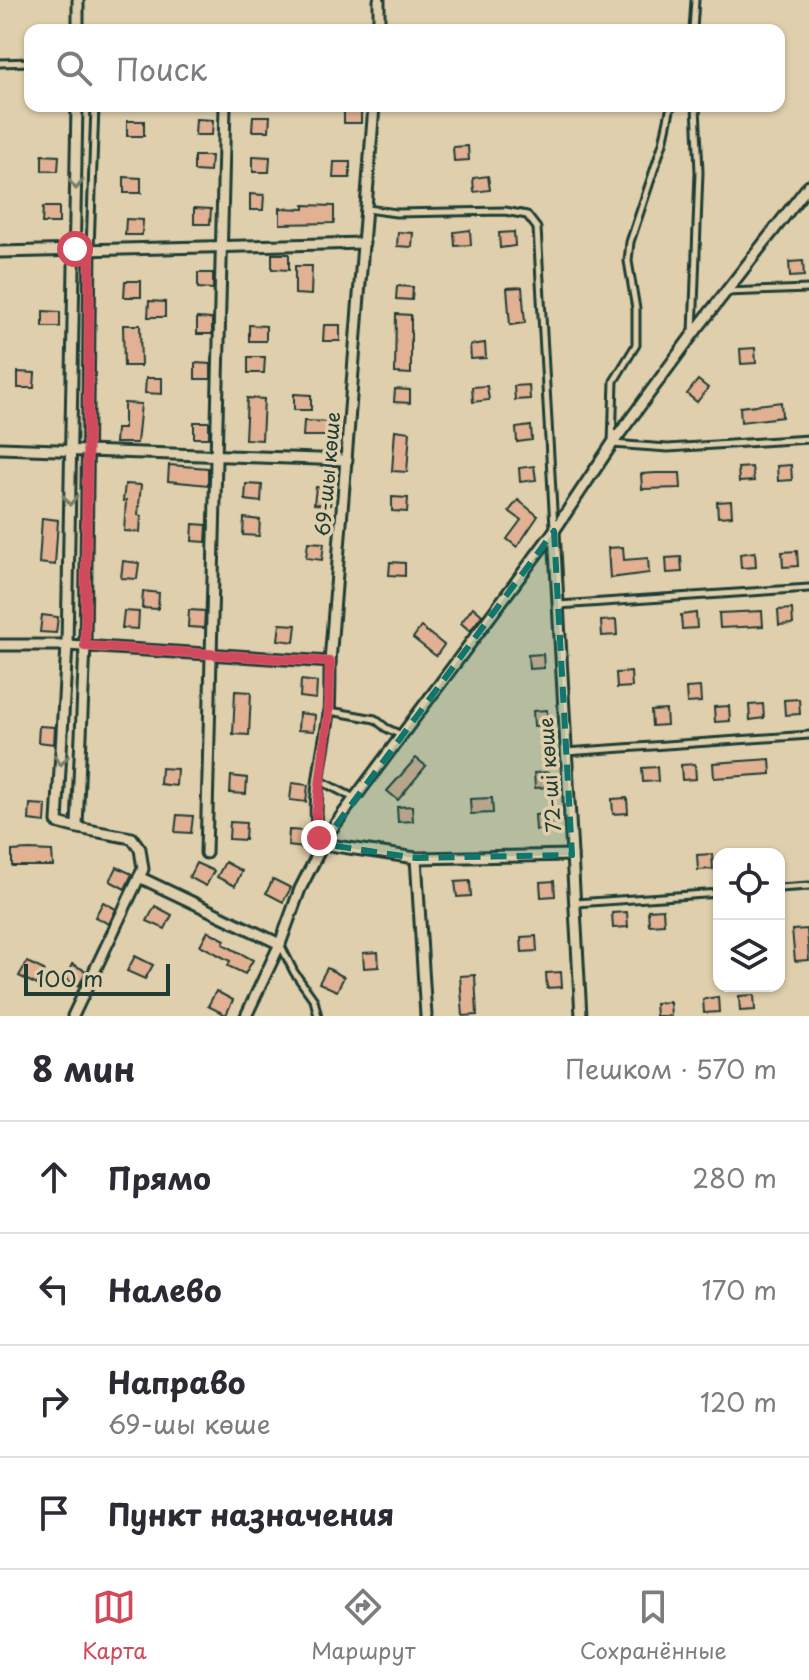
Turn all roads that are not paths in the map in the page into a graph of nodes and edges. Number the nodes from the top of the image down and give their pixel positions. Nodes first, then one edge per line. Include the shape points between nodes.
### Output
1 (78, 0) edge
2 (379, 0) edge
3 (695, 0) edge
4 (78, 24) edge
5 (379, 24) edge
6 (693, 24) edge
7 (24, 62) edge
8 (0, 63) edge
9 (77, 112) edge
10 (95, 112) edge
11 (225, 112) edge
12 (374, 112) edge
13 (670, 112) edge
14 (696, 112) edge
15 (809, 185) edge
16 (366, 208) junction
17 (364, 243) junction
18 (220, 247) junction
19 (75, 249) junction
20 (90, 249) junction
21 (0, 252) edge
22 (809, 289) edge
23 (725, 292) junction
24 (693, 334) junction
25 (809, 439) edge
26 (612, 444) junction
27 (0, 448) edge
28 (88, 450) junction
29 (70, 451) junction
30 (217, 454) junction
31 (347, 460) junction
32 (554, 531) junction
33 (809, 588) edge
34 (558, 605) junction
35 (0, 645) edge
36 (67, 645) junction
37 (85, 646) junction
38 (210, 654) junction
39 (330, 662) junction
40 (329, 711) junction
41 (401, 735) junction
42 (809, 735) edge
43 (565, 752) junction
44 (319, 780) junction
45 (355, 798) junction
46 (77, 826) junction
47 (322, 844) junction
48 (206, 853) dead end
49 (572, 855) junction
50 (416, 858) junction
51 (139, 877) junction
52 (809, 886) edge
53 (785, 888) edge
54 (713, 893) edge
55 (576, 903) junction
56 (280, 944) junction
57 (73, 1016) edge
58 (246, 1016) edge
59 (318, 1016) edge
60 (426, 1016) edge
61 (581, 1016) edge

1 - 4 street
2 - 5 street
3 - 6 lane
7 - 8 lane
9 -> 19 street
10 - 20 lane
11 - 18 street
12 - 16 street, 69-шы көше
13 - 26 lane via 630,242 636,345 614,381
14 - 24 lane
15 - 23 street
16 - 17 street, 69-шы көше
16 - 32 lane via 396,213 505,211 533,221
17 - 18 street
17 - 31 street, 69-шы көше
18 - 20 street
18 - 30 street
19 - 20 street
19 - 21 street
19 - 29 street
20 - 28 street
22 - 23 lane
23 - 24 street
24 - 26 street
25 - 26 lane via 668,448
26 - 32 street
27 - 29 street
28 - 29 street
28 - 30 street
28 - 37 street
29 -> 36 street
30 - 31 street
30 - 38 street
31 - 39 street, 69-шы көше
32 - 34 street, 72-ші көше
32 - 41 street
33 - 34 lane
34 - 43 street, 72-ші көше
35 - 36 street
36 - 37 street
36 -> 46 street via 57,822
37 - 38 street
37 - 46 street
38 - 39 street
38 - 48 street
39 - 40 street, 69-шы көше
40 - 41 lane via 375,719
40 - 44 street, 69-шы көше
41 - 45 street
42 - 43 lane
43 - 49 street, 72-ші көше
44 - 45 lane
44 - 47 street, 69-шы көше via 315,824
45 - 47 street
46 - 51 street via 132,838 143,860
47 - 50 street
47 - 56 street
49 - 50 street
49 - 55 street, 72-ші көше
50 - 60 street
51 - 56 street
51 - 57 street
52 - 53 lane
54 - 55 lane
55 - 61 street, 72-ші көше
56 - 58 street
56 - 59 lane

